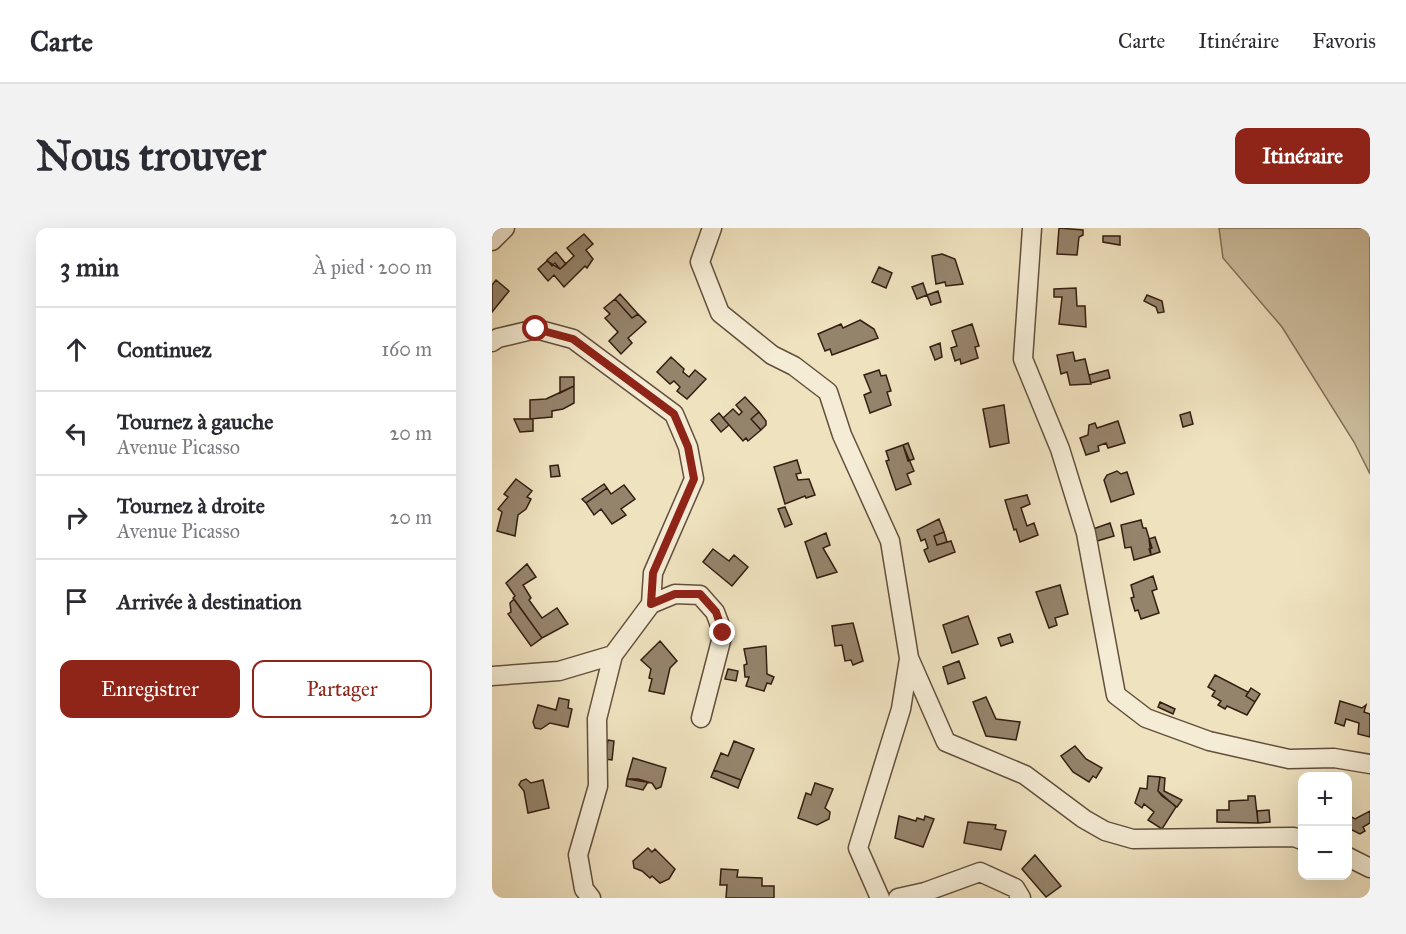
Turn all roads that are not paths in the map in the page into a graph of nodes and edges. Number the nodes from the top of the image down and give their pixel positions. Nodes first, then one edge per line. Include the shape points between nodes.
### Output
1 (505, 228) edge
2 (712, 228) edge
3 (1032, 228) edge
4 (492, 241) edge
5 (492, 342) edge
6 (651, 604) junction
7 (613, 655) junction
8 (909, 658) junction
9 (492, 676) edge
10 (700, 718) dead end
11 (1370, 764) edge
12 (1298, 838) edge
13 (1352, 859) edge
14 (1370, 868) edge
15 (591, 898) edge
16 (880, 898) edge
17 (898, 898) edge
18 (1022, 898) edge

1 - 4 street
2 - 8 street via 700,262 720,314 828,392 890,541
3 - 11 street via 1023,359 1060,449 1086,532 1116,695 1146,718 1209,741 1289,759 1334,758
5 - 6 street via 536,329 573,339 674,414 688,447 694,479 653,573
6 - 7 street
6 - 10 street via 675,594 700,594 716,612 723,633
7 - 9 street via 559,671
7 - 15 street via 597,719 598,786 578,855 584,889
8 - 12 street via 946,742 1025,775 1105,831 1133,839
8 - 16 street via 901,708 858,848
13 - 14 street
17 - 18 street via 980,872 1015,888

